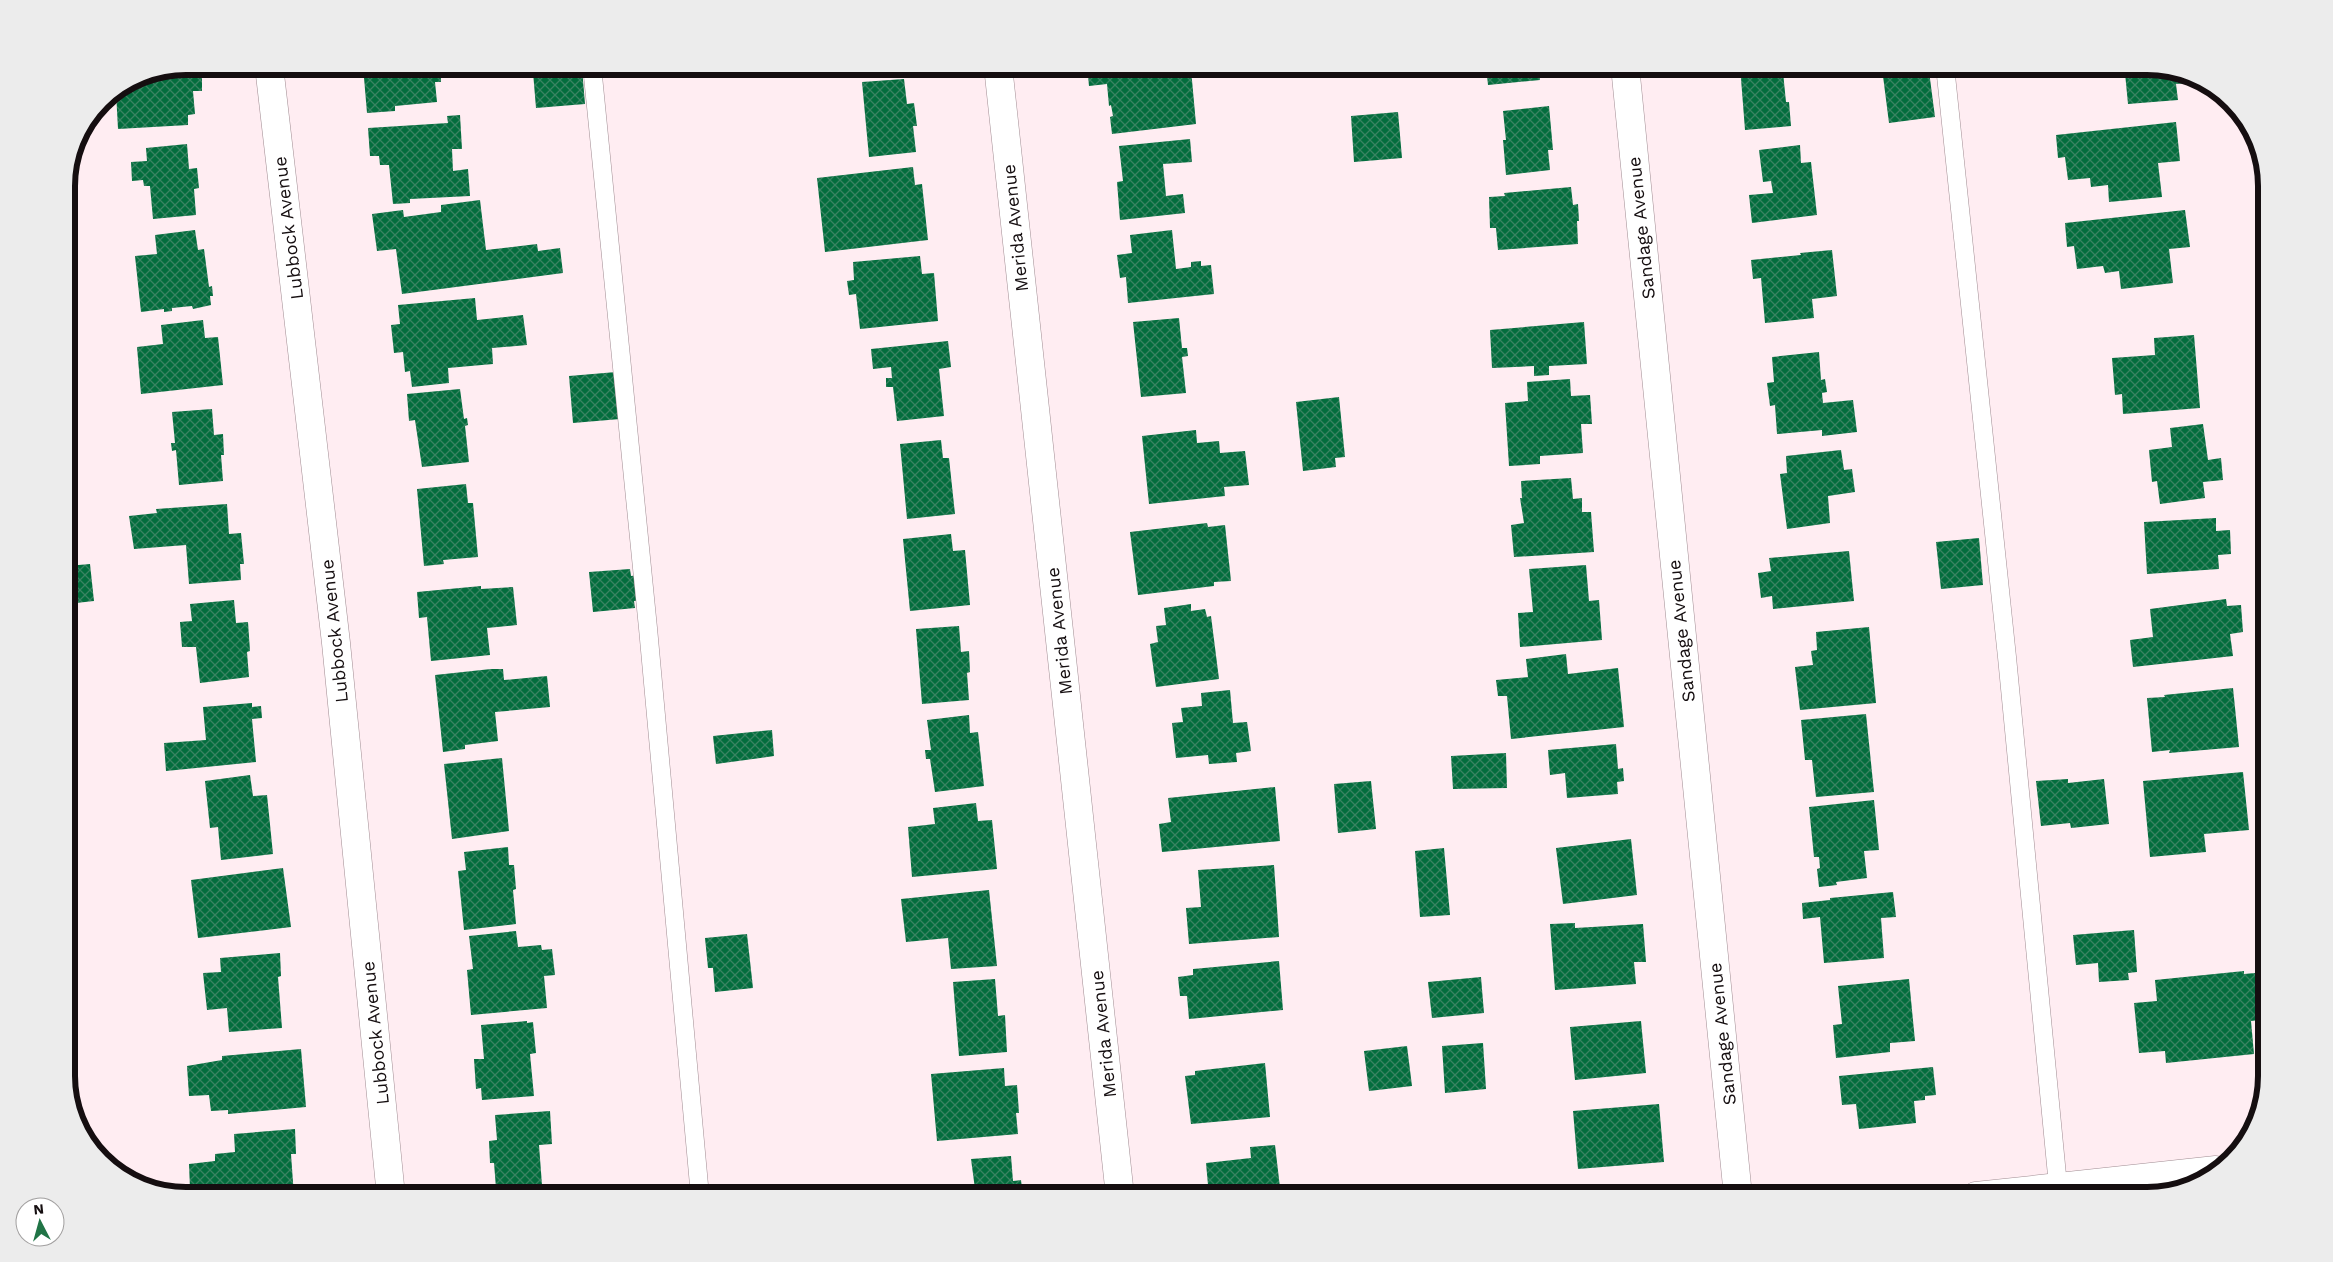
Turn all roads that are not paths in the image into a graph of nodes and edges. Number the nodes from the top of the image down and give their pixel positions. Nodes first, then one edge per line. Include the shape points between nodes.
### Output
1 (270, 75) edge
2 (593, 75) edge
3 (999, 75) edge
4 (1626, 75) edge
5 (1946, 75) edge
6 (2201, 1173) edge
7 (390, 1187) edge
8 (699, 1187) edge
9 (1119, 1187) edge
10 (1737, 1187) edge
11 (2059, 1187) edge
12 (2121, 1187) edge

1 - 7 street, Lubbock Avenue via 336,643
2 - 8 lane via 647,608
3 - 9 street, Merida Avenue
4 - 10 street, Sandage Avenue
5 - 11 lane
6 - 12 street

